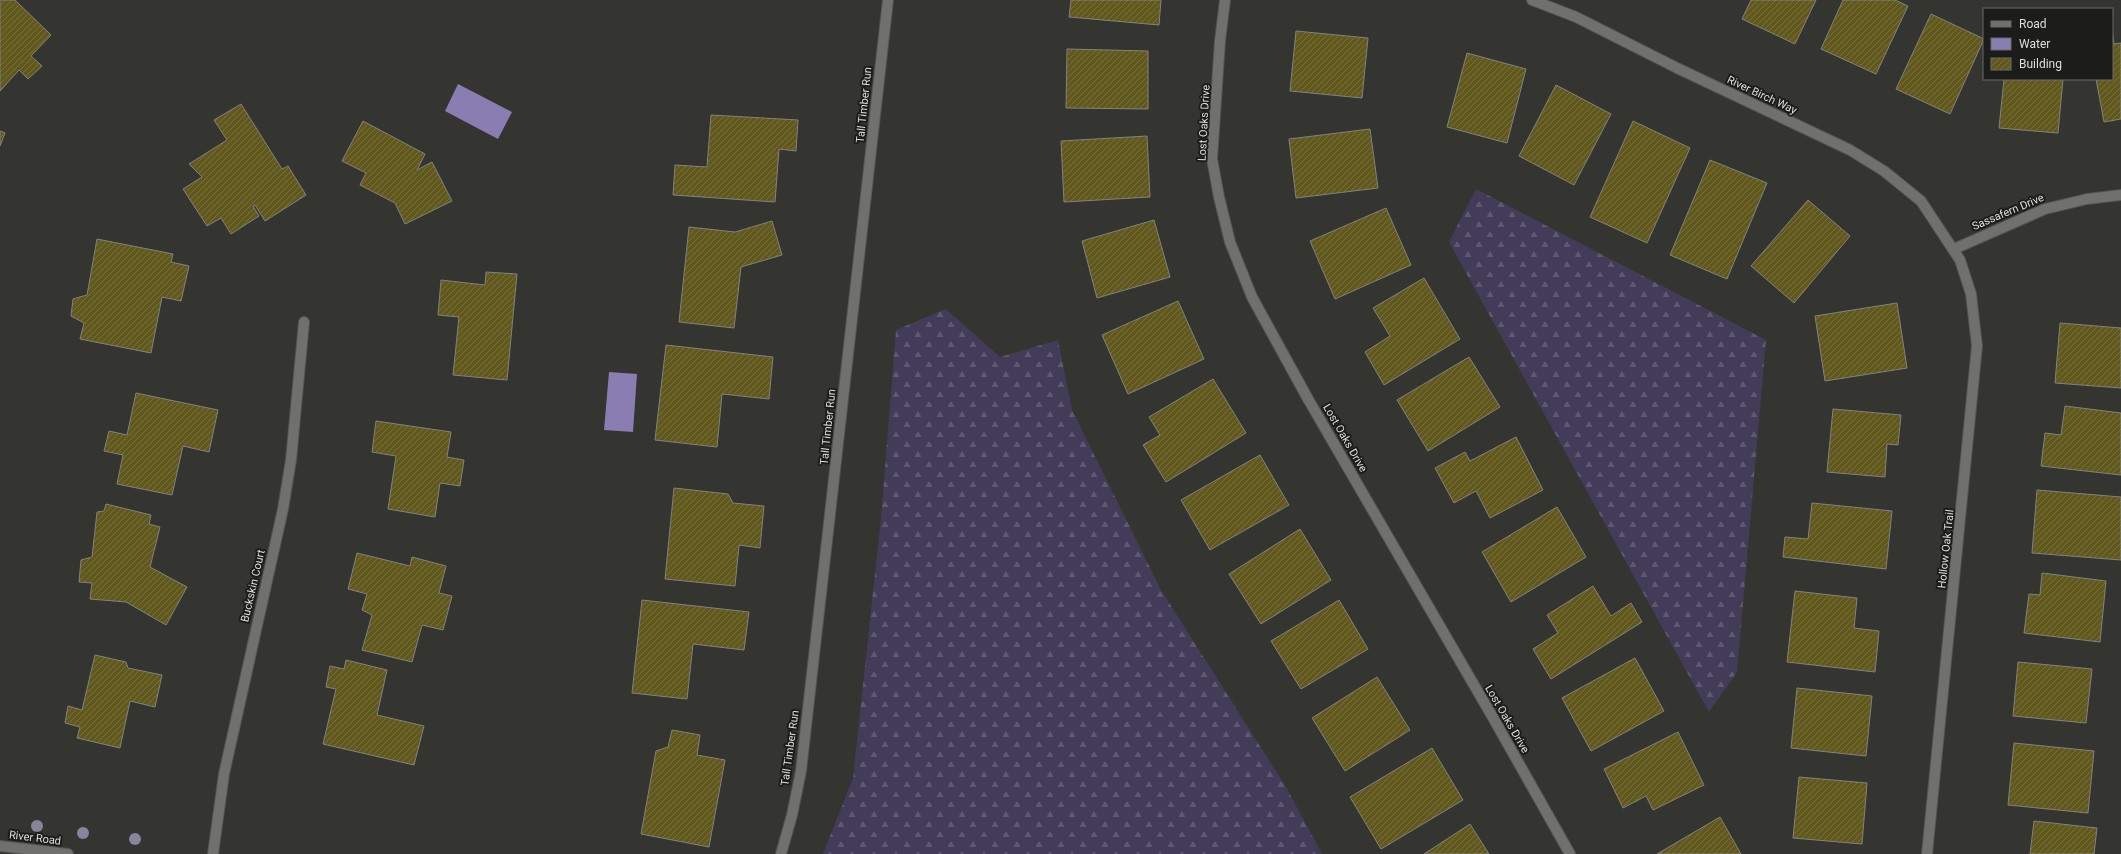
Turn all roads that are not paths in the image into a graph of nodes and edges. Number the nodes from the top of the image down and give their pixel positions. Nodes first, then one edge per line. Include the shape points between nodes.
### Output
1 (888, 0) edge
2 (1225, 0) edge
3 (1532, 0) edge
4 (2121, 195) edge
5 (1954, 249) junction
6 (304, 322) dead end
7 (0, 846) edge
8 (68, 854) edge
9 (213, 854) edge
10 (781, 854) edge
11 (1570, 854) edge
12 (1927, 854) edge

1 - 10 street, Tall Timber Run via 801,771
2 - 11 street, Lost Oaks Drive via 1212,159 1230,242 1252,298
3 - 5 street, River Birch Way via 1576,16 1677,68 1850,150 1884,171 1921,201
4 - 5 street, Sassafern Drive via 2087,199 2044,209
5 - 12 street, Hollow Oak Trail via 1971,294 1977,346
6 - 9 street, Buckskin Court via 291,460 283,509 224,774
7 - 8 street, River Road

